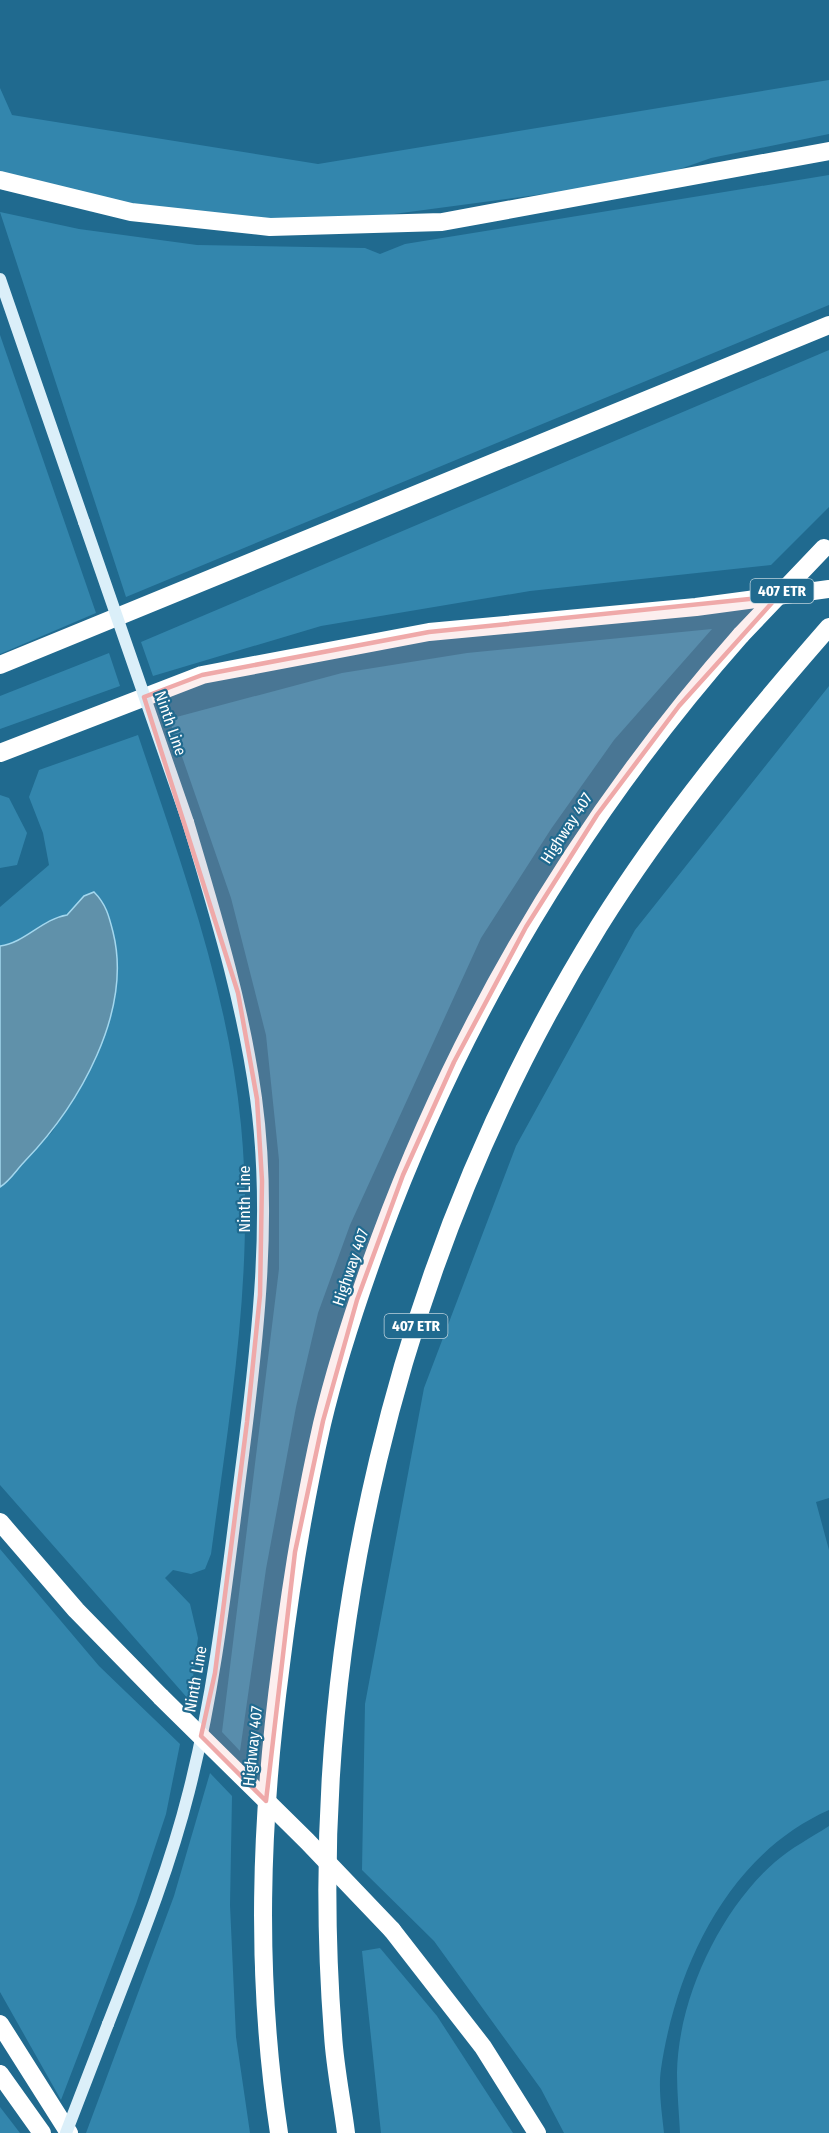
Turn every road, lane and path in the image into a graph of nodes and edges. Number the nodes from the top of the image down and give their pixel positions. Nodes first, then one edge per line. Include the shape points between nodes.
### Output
1 (829, 151) edge
2 (0, 180) edge
3 (0, 279) edge
4 (829, 325) edge
5 (826, 545) edge
6 (829, 589) edge
7 (828, 627) edge
8 (0, 665) edge
9 (0, 753) edge
10 (0, 1522) edge
11 (0, 2024) edge
12 (0, 2074) edge
13 (42, 2133) edge
14 (68, 2133) edge
15 (279, 2133) edge
16 (346, 2133) edge
17 (537, 2133) edge

1 - 2 highway via 442,222 270,227 131,212
3 - 14 main road, Ninth Line, bridge via 188,822 238,993 256,1100 262,1181 260,1295 215,1673 171,1857
4 - 8 highway
5 - 15 highway, Highway 407 / 407 ETR, bridge via 679,705 597,815 526,927 449,1072 403,1175 357,1300 323,1421 295,1551 270,1752 261,1885 265,1990
6 - 9 highway via 696,607 429,632 202,675
7 - 16 highway, 407 ETR via 724,749 598,927 522,1065 474,1167 423,1300 367,1500 345,1628 333,1742 328,1914 333,2036
10 - 17 highway, bridge via 68,1601 392,1930 483,2047
11 - 14 highway
12 - 13 highway

